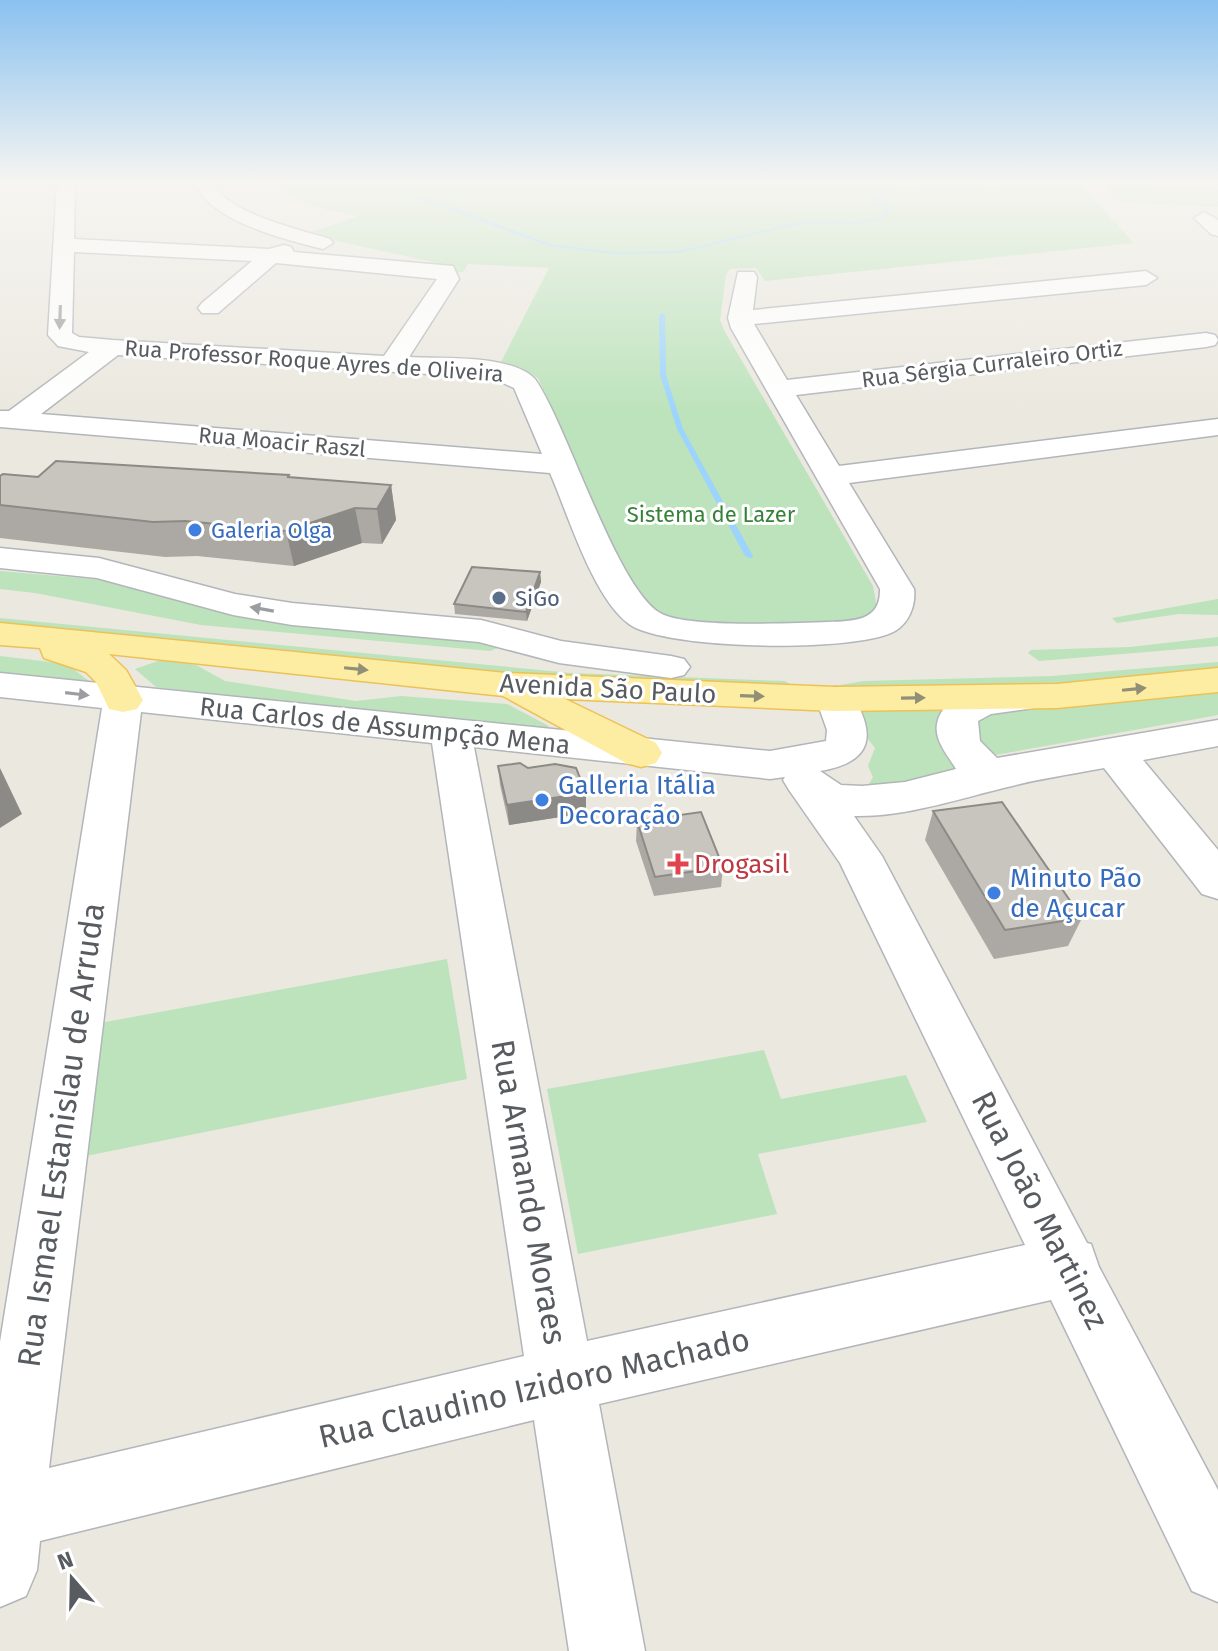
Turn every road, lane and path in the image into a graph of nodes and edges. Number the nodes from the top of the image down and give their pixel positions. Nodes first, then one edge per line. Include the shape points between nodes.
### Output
1 (63, 260) edge
2 (266, 260) edge
3 (328, 260) edge
4 (404, 260) edge
5 (439, 268) junction
6 (746, 277) dead end
7 (1146, 278) dead end
8 (210, 308) dead end
9 (740, 318) junction
10 (1206, 340) dead end
11 (113, 347) junction
12 (392, 363) junction
13 (778, 389) junction
14 (8, 420) edge
15 (1218, 427) edge
16 (564, 465) junction
17 (832, 476) junction
18 (0, 558) edge
19 (0, 564) edge
20 (99, 568) junction
21 (0, 610) edge
22 (0, 637) edge
23 (1218, 653) edge
24 (671, 667) junction
25 (791, 672) junction
26 (1218, 680) edge
27 (0, 685) edge
28 (506, 685) junction
29 (1057, 696) junction
30 (835, 699) junction
31 (123, 700) junction
32 (451, 733) junction
33 (1218, 733) edge
34 (846, 747) junction
35 (641, 753) junction
36 (1115, 754) junction
37 (982, 774) junction
38 (830, 788) junction
39 (859, 856) junction
40 (1218, 882) edge
41 (1069, 1266) junction
42 (561, 1380) junction
43 (3, 1533) edge
44 (1218, 1565) edge
45 (607, 1651) edge

1 -> 11 street, Rua Professor Roque Ayres de Oliveira via 60,335 78,344
2 - 8 street
3 - 5 street
4 - 5 street
5 - 12 street via 448,279
6 - 9 street
7 - 9 street
9 - 13 street
10 - 13 street, Rua Sérgia Curraleiro Ortiz
11 - 12 street, Rua Professor Roque Ayres de Oliveira
11 - 14 street
12 - 16 street, Rua Professor Roque Ayres de Oliveira via 496,370 520,379
13 - 17 street
14 - 16 street, Rua Moacir Raszl
15 - 17 street
16 - 17 street, Rua Professor Roque Ayres de Oliveira via 627,604 656,624 689,631 843,632 878,627 894,612 897,589
18 - 20 street
19 - 20 street
24 -> 20 street via 559,652 481,631 241,605
21 - 24 main road, Avenida São Paulo
22 -> 28 main road, Avenida São Paulo via 151,647
22 - 31 main road via 81,655 102,665 116,680
23 - 25 main road, Avenida São Paulo via 999,670
24 - 25 main road, Avenida São Paulo
25 - 30 main road via 820,683
29 -> 26 main road, Avenida São Paulo
27 -> 31 street, Rua Carlos de Assumpção Mena
28 -> 30 main road, Avenida São Paulo
28 - 35 main road
30 -> 29 main road, Avenida São Paulo
29 - 37 street via 981,704 963,712 955,724 956,737
30 - 34 street via 847,730
31 - 32 street, Rua Carlos de Assumpção Mena
31 - 43 street, Rua Ismael Estanislau de Arruda
32 - 35 street, Rua Carlos de Assumpção Mena
32 - 42 street, Rua Armando Moraes
33 - 36 street
34 - 38 street via 835,755
34 - 38 street via 865,770 866,783
35 - 38 street, Rua Carlos de Assumpção Mena
36 - 37 street
36 - 40 street
37 - 38 street
38 - 39 street, Rua João Martinez
38 - 39 street, Rua João Martinez via 869,805 857,828
39 - 41 street, Rua João Martinez
41 - 42 street, Rua Claudino Izidoro Machado
41 - 44 street, Rua João Martinez
42 - 43 street, Rua Claudino Izidoro Machado
42 - 45 street, Rua Armando Moraes

